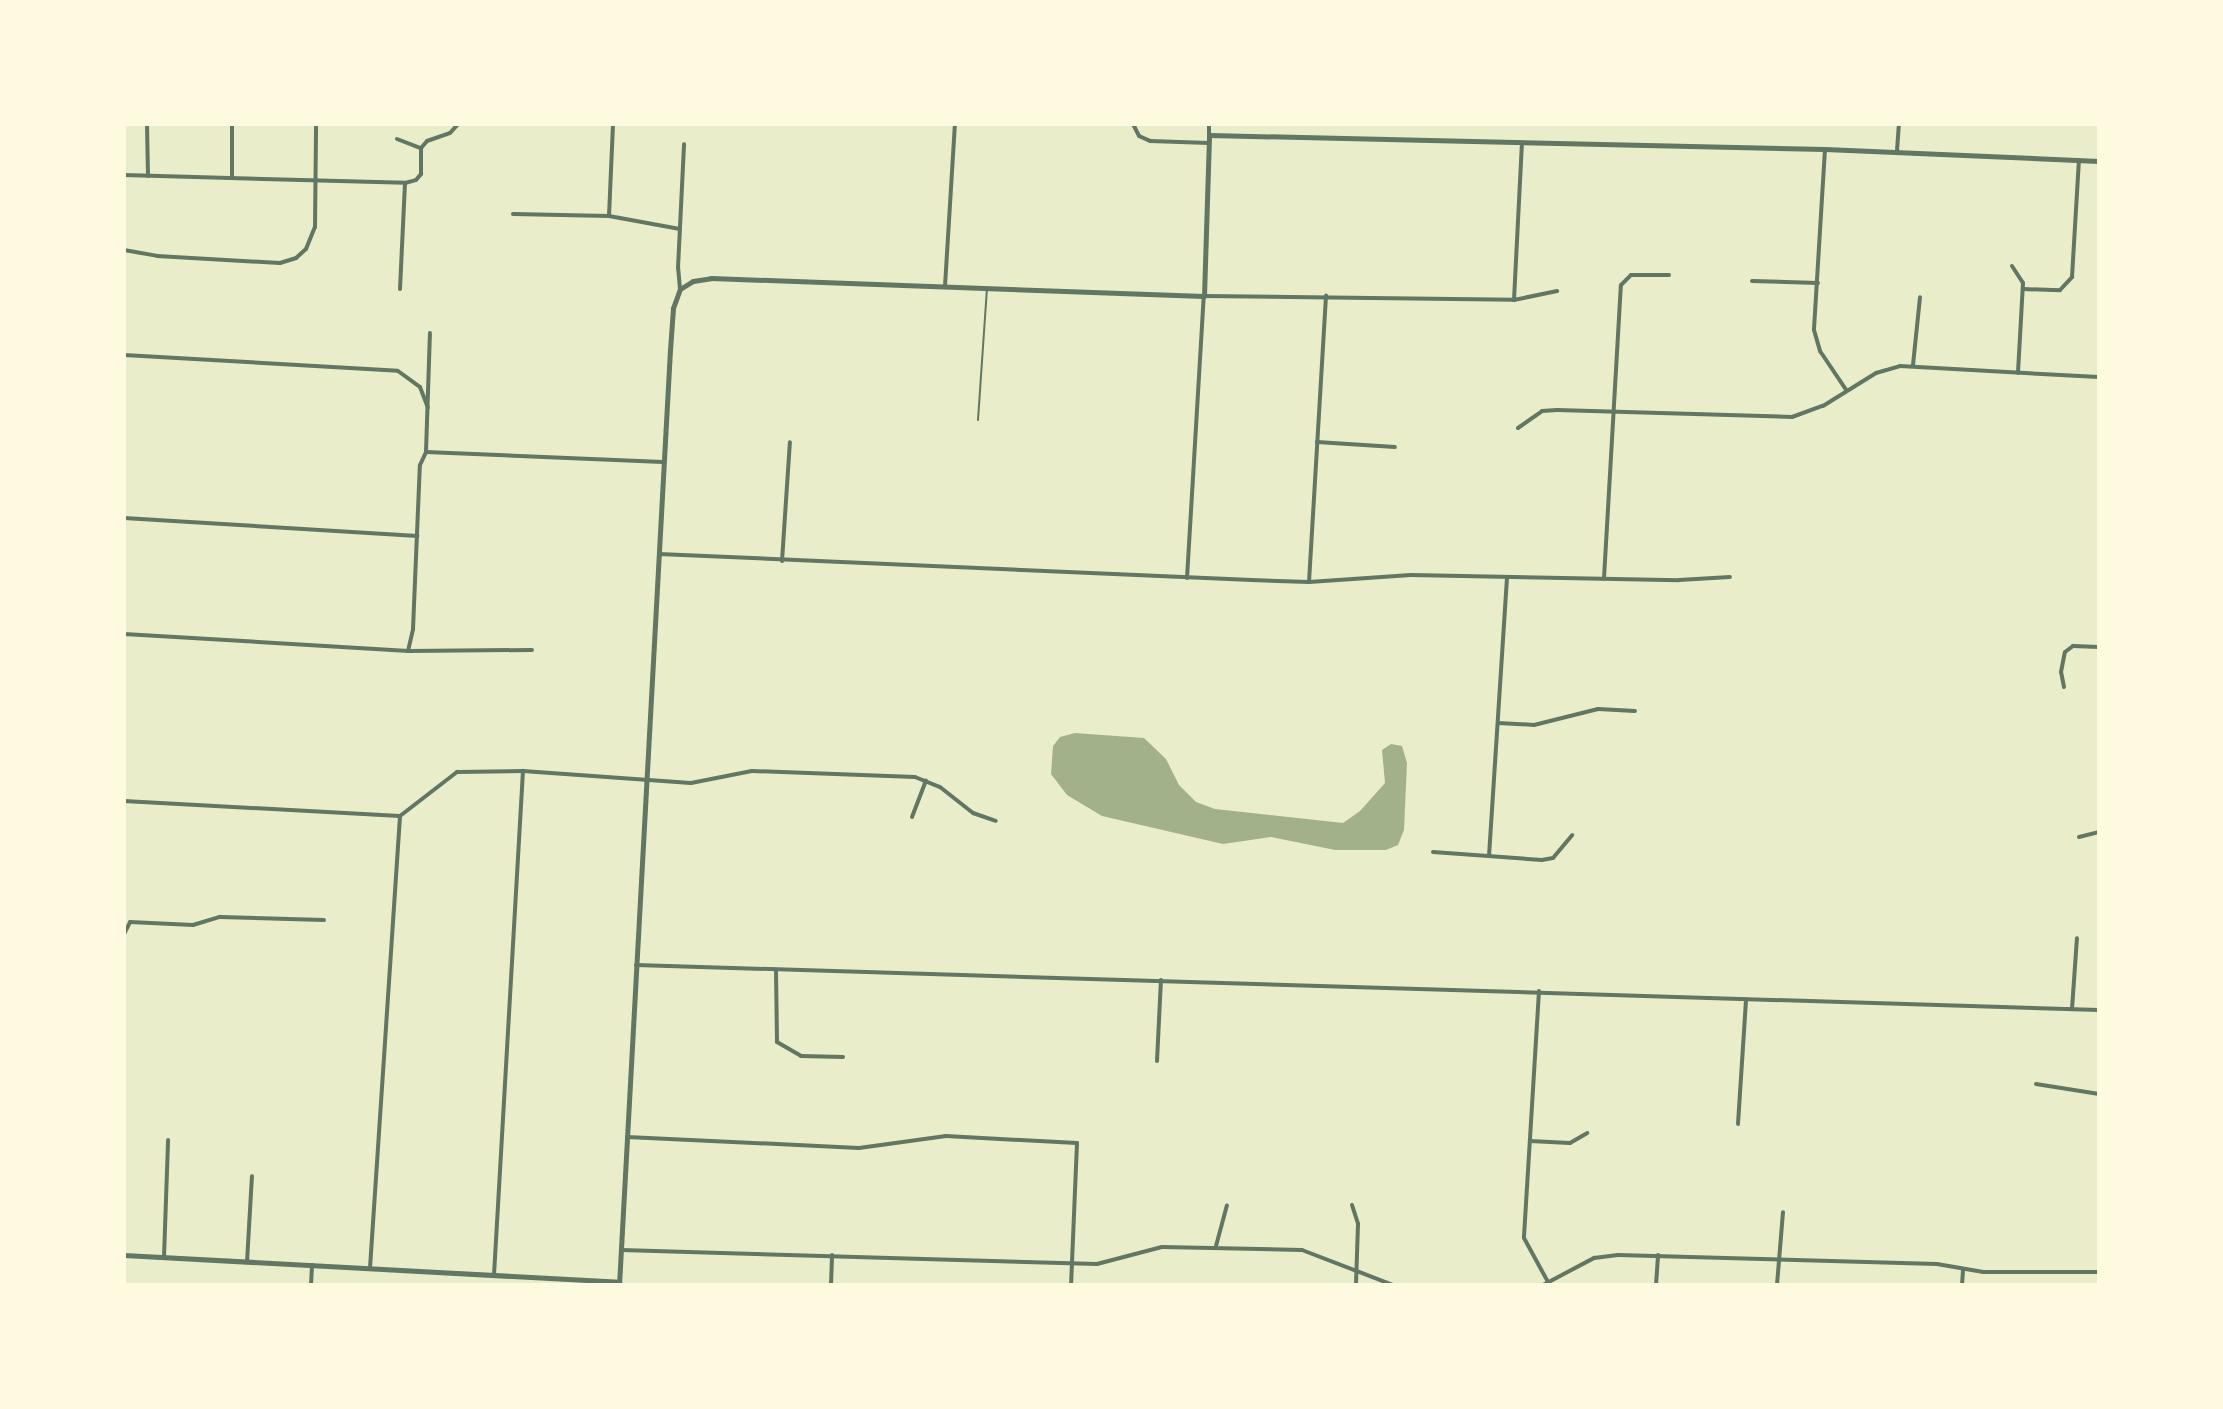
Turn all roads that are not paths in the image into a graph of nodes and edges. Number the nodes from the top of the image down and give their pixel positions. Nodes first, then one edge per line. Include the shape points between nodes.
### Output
1 (147, 124) edge
2 (232, 124) edge
3 (316, 124) edge
4 (458, 124) edge
5 (613, 124) edge
6 (955, 124) edge
7 (1133, 124) edge
8 (1209, 124) edge
9 (1899, 124) edge
10 (1209, 135) junction
11 (397, 139) dead end
12 (1522, 142) junction
13 (1209, 143) junction
14 (684, 144) dead end
15 (421, 148) junction
16 (1825, 149) junction
17 (1897, 151) junction
18 (2079, 160) junction
19 (2099, 161) edge
20 (124, 175) edge
21 (148, 176) junction
22 (232, 178) junction
23 (314, 179) junction
24 (405, 183) junction
25 (513, 214) dead end
26 (609, 216) junction
27 (680, 229) junction
28 (124, 250) edge
29 (2012, 266) dead end
30 (1669, 275) dead end
31 (1752, 281) dead end
32 (1818, 283) junction
33 (945, 286) junction
34 (987, 288) junction
35 (400, 289) dead end
36 (680, 289) junction
37 (2023, 289) junction
38 (1557, 291) dead end
39 (1204, 296) junction
40 (1326, 296) junction
41 (1920, 297) dead end
42 (1514, 300) junction
43 (430, 333) dead end
44 (124, 355) edge
45 (1913, 365) junction
46 (2018, 373) junction
47 (2099, 377) edge
48 (1847, 391) junction
49 (428, 408) junction
50 (1613, 412) junction
51 (978, 420) dead end
52 (1518, 428) dead end
53 (790, 442) dead end
54 (1317, 442) junction
55 (1395, 447) dead end
56 (426, 452) junction
57 (664, 462) junction
58 (124, 518) edge
59 (417, 536) junction
60 (659, 554) junction
61 (782, 561) junction
62 (1730, 577) dead end
63 (1187, 578) junction
64 (1507, 578) junction
65 (1604, 578) junction
66 (1309, 582) junction
67 (124, 634) edge
68 (2099, 647) edge
69 (532, 650) dead end
70 (408, 651) junction
71 (2064, 687) dead end
72 (1635, 711) dead end
73 (1498, 723) junction
74 (523, 771) junction
75 (647, 778) junction
76 (926, 781) junction
77 (124, 801) edge
78 (400, 816) junction
79 (912, 817) dead end
80 (996, 821) dead end
81 (2099, 832) edge
82 (1572, 835) dead end
83 (2079, 837) dead end
84 (1433, 852) dead end
85 (1489, 856) junction
86 (324, 920) dead end
87 (124, 934) edge
88 (2077, 938) dead end
89 (636, 965) junction
90 (776, 970) junction
91 (1161, 980) junction
92 (1539, 991) junction
93 (1746, 999) junction
94 (2072, 1009) junction
95 (2099, 1010) edge
96 (843, 1057) dead end
97 (1157, 1061) dead end
98 (2036, 1084) dead end
99 (2099, 1094) edge
100 (1738, 1124) dead end
101 (1587, 1133) dead end
102 (626, 1137) junction
103 (168, 1140) dead end
104 (1530, 1141) junction
105 (252, 1176) dead end
106 (1227, 1205) dead end
107 (1352, 1205) dead end
108 (1783, 1212) dead end
109 (1216, 1246) junction
110 (621, 1250) junction
111 (833, 1254) junction
112 (124, 1255) edge
113 (1658, 1255) junction
114 (164, 1257) junction
115 (1778, 1260) junction
116 (247, 1262) junction
117 (1072, 1263) junction
118 (312, 1265) junction
119 (370, 1268) junction
120 (1357, 1270) junction
121 (1963, 1270) junction
122 (2099, 1272) edge
123 (494, 1275) junction
124 (619, 1283) edge
125 (1546, 1284) edge
126 (311, 1285) edge
127 (831, 1285) edge
128 (1071, 1285) edge
129 (1356, 1285) edge
130 (1393, 1285) edge
131 (1656, 1285) edge
132 (1777, 1285) edge
133 (1962, 1285) edge

1 - 21 street
2 - 22 street
3 - 23 street
4 - 15 street
5 - 26 street
6 - 33 street
7 - 13 street via 1139,136 1150,141
8 - 10 street
9 - 17 street
10 - 12 street
10 - 13 street
11 - 15 street
12 - 16 street
12 - 42 street
13 - 39 street
14 - 27 street
15 - 24 street via 421,174
16 - 17 street
16 - 32 street
17 - 18 street
18 - 19 street
18 - 37 street via 2067,286
20 - 21 street
21 - 22 street
22 - 23 street
23 - 24 street
23 - 28 street via 313,239 288,262
24 - 35 street
25 - 26 street
26 - 27 street
27 - 36 street
29 - 37 street
30 - 50 street via 1624,278
31 - 32 street
32 - 48 street via 1815,338
33 - 34 street
33 - 36 street via 711,278
34 - 39 street
34 - 51 lane
36 - 57 street via 673,308
37 - 46 street
38 - 42 street
39 - 40 street
39 - 63 street
40 - 42 street
40 - 54 street
41 - 45 street
43 - 49 street
44 - 49 street via 398,371 420,387
45 - 46 street
45 - 48 street via 1886,369
46 - 47 street
48 - 50 street via 1792,417
49 - 56 street
50 - 52 street via 1542,411
50 - 65 street
53 - 61 street
54 - 55 street
54 - 66 street
56 - 57 street
56 - 59 street via 420,465
57 - 60 street
58 - 59 street
59 - 70 street
60 - 61 street
60 - 75 street
61 - 63 street
62 - 65 street
63 - 66 street
64 - 65 street
64 - 66 street via 1411,575
64 - 73 street
67 - 70 street
68 - 71 street via 2073,646 2065,652
69 - 70 street
72 - 73 street via 1598,709 1534,725
73 - 85 street
74 - 75 street
74 - 78 street via 457,772
74 - 123 street
75 - 76 street via 691,783 752,771
75 - 89 street
76 - 79 street
76 - 80 street via 973,813
77 - 78 street
78 - 119 street
81 - 83 street
82 - 85 street via 1553,858
84 - 85 street
86 - 87 street via 220,917 193,925 130,922
88 - 94 street
89 - 90 street
89 - 102 street
90 - 91 street
90 - 96 street via 777,1042 801,1056
91 - 92 street
91 - 97 street
92 - 93 street
92 - 104 street
93 - 94 street
93 - 100 street
94 - 95 street
98 - 99 street
101 - 104 street via 1570,1143
102 - 110 street
102 - 117 street via 859,1148 946,1136 1077,1143
103 - 114 street
104 - 125 street via 1524,1238
105 - 116 street
106 - 109 street
107 - 120 street via 1358,1224
108 - 115 street
109 - 117 street via 1162,1247 1097,1264
109 - 120 street via 1302,1250
110 - 111 street
110 - 124 street
111 - 117 street
111 - 127 street
112 - 114 street
113 - 115 street
113 - 125 street via 1594,1258
113 - 131 street
114 - 116 street
115 - 121 street via 1937,1264
115 - 132 street
116 - 118 street
117 - 128 street
118 - 119 street
118 - 126 street
119 - 123 street
120 - 129 street
120 - 130 street
121 - 122 street
121 - 133 street
123 - 124 street

